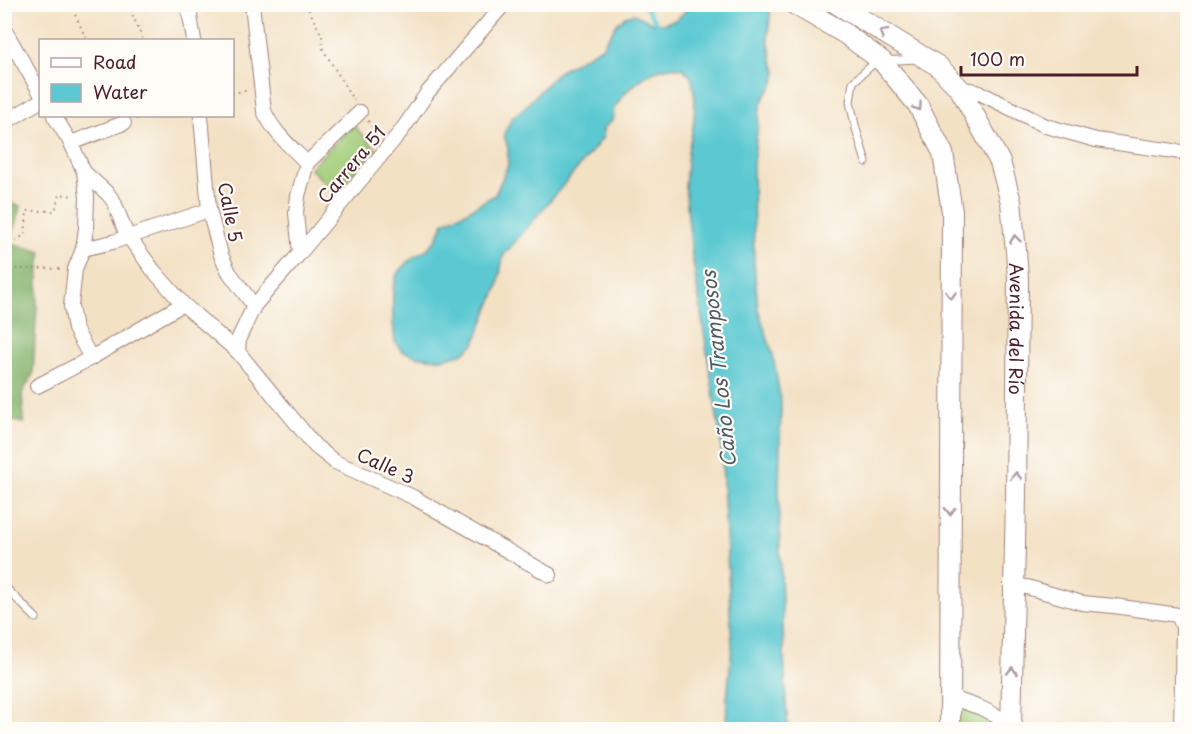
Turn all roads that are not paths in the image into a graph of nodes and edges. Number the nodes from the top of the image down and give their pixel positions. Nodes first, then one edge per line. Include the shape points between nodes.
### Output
1 (188, 4) edge
2 (252, 4) edge
3 (504, 4) edge
4 (837, 4) edge
5 (786, 7) edge
6 (4, 29) edge
7 (194, 39) edge
8 (925, 58) junction
9 (882, 61) junction
10 (960, 89) junction
11 (39, 90) edge
12 (39, 102) edge
13 (360, 112) road end
14 (55, 117) edge
15 (201, 117) edge
16 (4, 123) edge
17 (124, 123) dead end
18 (71, 143) junction
19 (1188, 153) edge
20 (866, 162) dead end
21 (307, 163) junction
22 (84, 172) junction
23 (209, 210) junction
24 (128, 237) junction
25 (83, 249) junction
26 (300, 253) junction
27 (183, 304) junction
28 (254, 306) junction
29 (238, 352) junction
30 (91, 358) junction
31 (37, 386) dead end
32 (550, 575) dead end
33 (4, 586) edge
34 (1014, 586) junction
35 (36, 618) dead end
36 (949, 697) junction
37 (1014, 727) edge
38 (950, 729) edge
39 (1181, 729) edge

1 - 7 street
2 - 21 street via 264,111 270,125
3 - 26 street, Carrera 51 via 428,92 402,130
8 -> 4 main road, Avenida del Río
5 - 9 main road via 844,33
6 - 11 street
8 - 9 lane
8 - 10 main road, Avenida del Río
9 - 20 lane via 853,82 849,102
9 -> 36 main road via 918,105 943,153 952,212
10 - 19 street via 982,94 1046,126 1096,140
34 -> 10 main road, Avenida del Río via 1018,289 1011,202 1000,162
12 - 16 street
13 - 21 street
14 - 18 street
15 - 23 street, Calle 5
17 - 18 street
18 - 22 street
21 - 26 street via 296,213
22 - 24 street, Calle 3 via 114,202
22 - 25 street via 87,197
23 - 24 street
23 - 28 street, Calle 5 via 221,255
24 - 25 street
24 - 27 street, Calle 3
25 - 30 street via 75,269 71,306 75,329
26 - 28 street, Carrera 51
27 - 29 street, Calle 3
27 - 30 street
28 - 29 street, Carrera 51 via 239,338
29 - 32 street, Calle 3 via 315,446 335,462 413,497
30 - 31 street
33 - 35 lane
37 -> 34 main road, Avenida del Río
34 - 39 street via 1082,603 1178,615 1183,627
36 - 37 street via 981,708
36 - 38 main road

